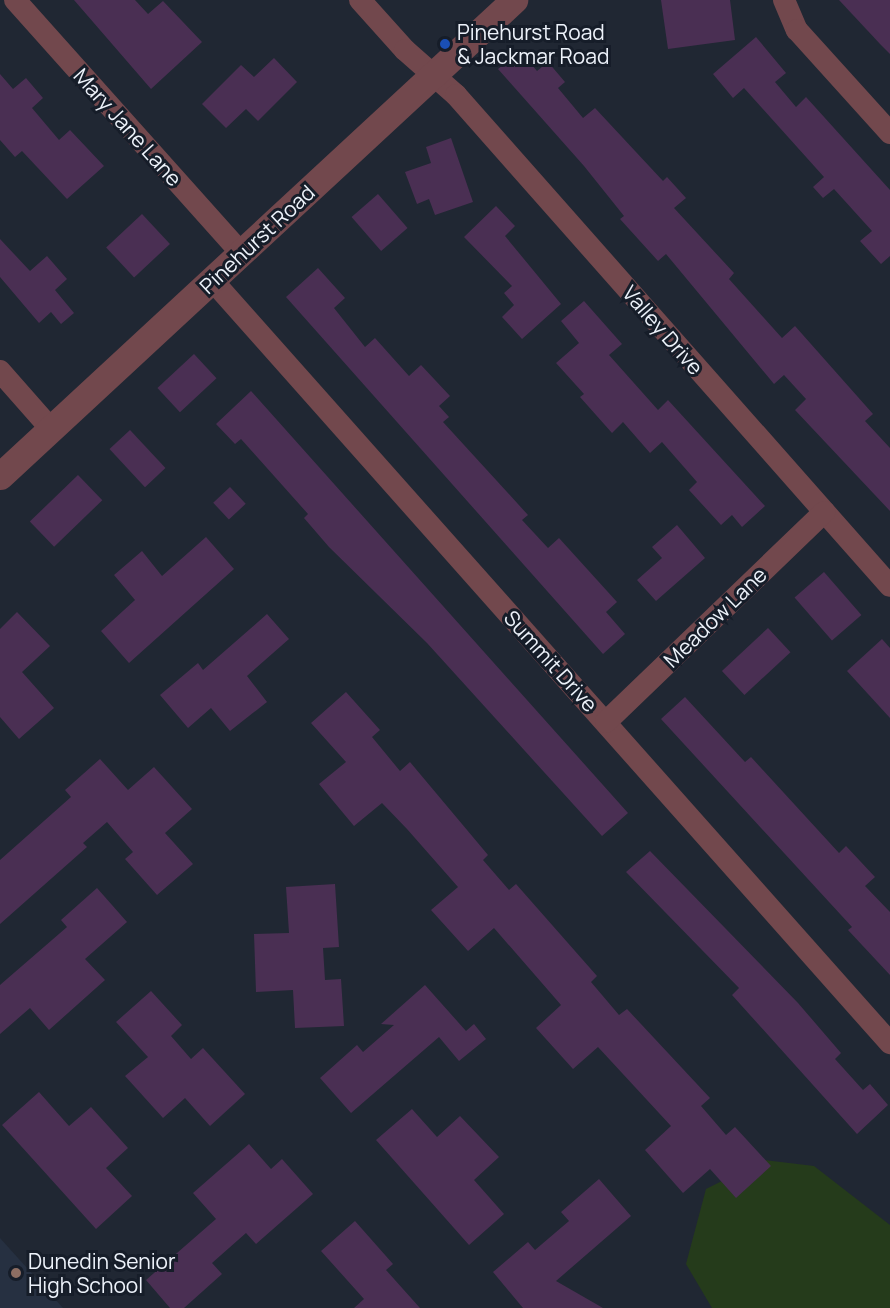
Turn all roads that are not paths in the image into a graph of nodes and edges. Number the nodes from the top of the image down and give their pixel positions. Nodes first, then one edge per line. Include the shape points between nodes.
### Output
1 (15, 0) edge
2 (360, 0) edge
3 (514, 0) edge
4 (784, 0) edge
5 (433, 77) junction
6 (890, 133) edge
7 (242, 253) junction
8 (212, 280) junction
9 (0, 371) edge
10 (51, 429) junction
11 (0, 476) edge
12 (824, 512) junction
13 (890, 586) edge
14 (606, 722) junction
15 (890, 1042) edge

1 - 7 street, Mary Jane Lane
2 - 5 street, Valley Drive
3 - 5 street, Pinehurst Road
4 - 6 street via 797,30
5 - 7 street, Pinehurst Road
5 - 12 street, Valley Drive via 456,95
7 - 8 street, Pinehurst Road
8 - 10 street, Pinehurst Road
8 - 14 street, Summit Drive
9 - 10 street
10 - 11 street, Pinehurst Road
12 - 13 street, Valley Drive
12 - 14 street, Meadow Lane
14 - 15 street, Summit Drive

